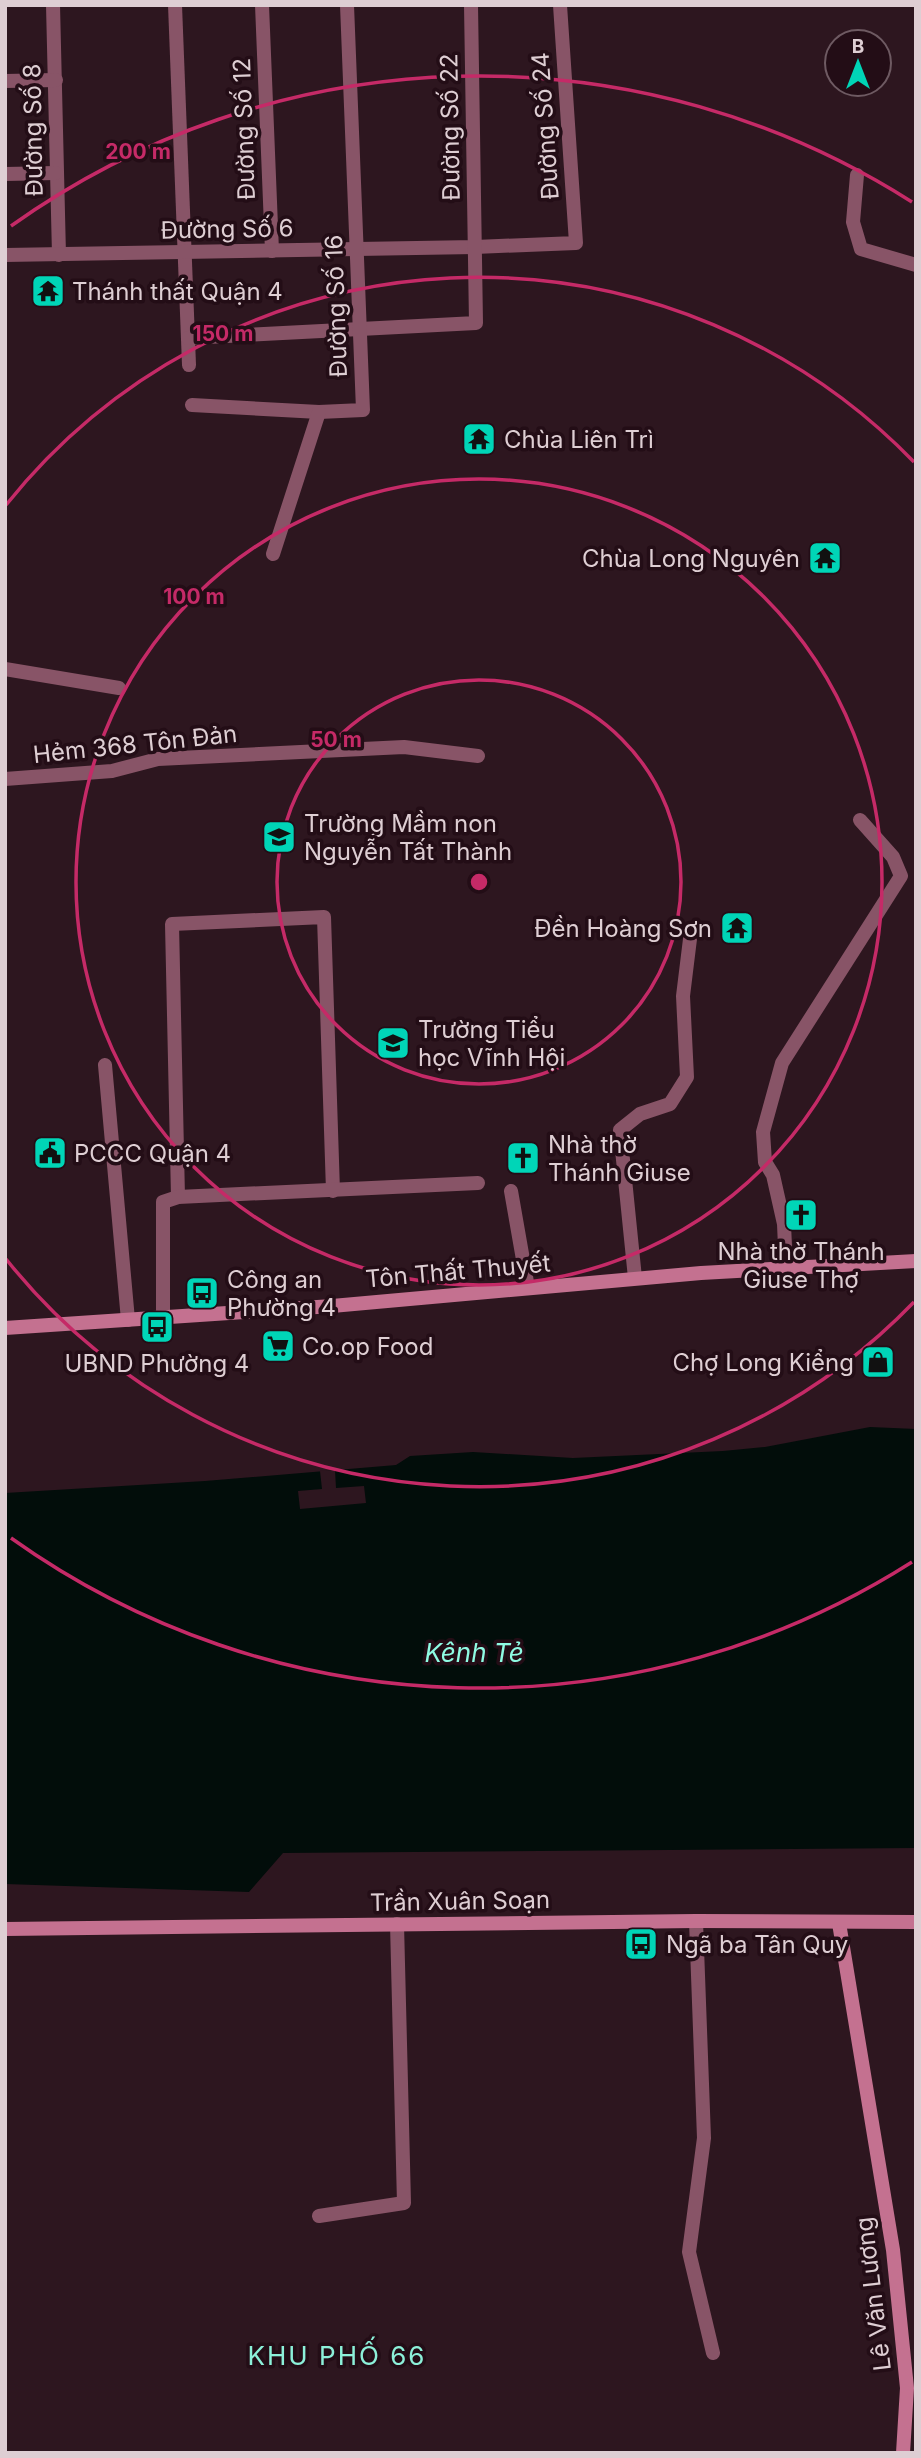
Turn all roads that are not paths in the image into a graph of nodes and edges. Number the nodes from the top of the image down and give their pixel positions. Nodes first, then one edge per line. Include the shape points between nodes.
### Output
1 (53, 5) edge
2 (175, 5) edge
3 (262, 5) edge
4 (347, 5) edge
5 (471, 5) edge
6 (560, 5) edge
7 (56, 80) junction
8 (5, 82) edge
9 (56, 173) junction
10 (5, 174) edge
11 (857, 175) dead end
12 (576, 243) joint
13 (475, 247) junction
14 (357, 248) junction
15 (272, 251) junction
16 (183, 252) junction
17 (59, 255) junction
18 (5, 256) edge
19 (916, 265) edge
20 (360, 328) junction
21 (188, 338) junction
22 (189, 365) dead end
23 (192, 405) dead end
24 (319, 412) junction
25 (273, 554) dead end
26 (5, 669) edge
27 (120, 688) dead end
28 (478, 756) dead end
29 (5, 779) edge
30 (860, 820) dead end
31 (690, 939) dead end
32 (105, 1065) dead end
33 (478, 1182) dead end
34 (333, 1191) junction
35 (511, 1191) dead end
36 (178, 1197) junction
37 (916, 1261) edge
38 (786, 1269) junction
39 (635, 1278) junction
40 (528, 1288) junction
41 (163, 1317) junction
42 (128, 1320) junction
43 (5, 1328) edge
44 (696, 1921) junction
45 (916, 1922) edge
46 (839, 1923) junction
47 (397, 1924) junction
48 (5, 1929) edge
49 (319, 2216) dead end
50 (713, 2353) dead end
51 (903, 2453) edge

1 - 7 street, Đường Số 8
2 - 16 street
3 - 15 street, Đường Số 12
4 - 14 street, Đường Số 16
5 - 13 street, Đường Số 22
6 - 12 street, Đường Số 24
7 - 8 street
7 - 9 street, Đường Số 8
9 - 10 street
9 - 17 street, Đường Số 8
11 - 19 street via 853,222 861,248
12 - 13 street, Đường Số 6
13 - 14 street, Đường Số 6
13 - 20 street, Đường Số 22 via 476,323
14 - 15 street, Đường Số 6
14 - 20 street, Đường Số 16
15 - 16 street, Đường Số 6
16 - 17 street, Đường Số 6
16 - 21 street
17 - 18 street, Đường Số 6
20 - 21 street
20 - 24 street, Đường Số 16 via 363,410
21 - 22 street
23 - 24 street
24 - 25 street, Đường Số 16
26 - 27 street
28 - 29 street, Hẻm 368 Tôn Đản via 404,747 172,758 112,771
30 - 38 street via 893,857 901,876 782,1063 763,1132 765,1161 773,1175 784,1224
31 - 39 street via 683,996 687,1077 670,1104 640,1114 620,1130
32 - 42 street
33 - 34 street
34 - 36 street
34 - 36 street via 324,917 172,924
35 - 40 street
36 - 41 street via 163,1202
37 - 38 main road, Tôn Thất Thuyết
38 - 39 main road, Tôn Thất Thuyết
39 - 40 main road, Tôn Thất Thuyết
40 - 41 main road, Tôn Thất Thuyết
41 - 42 main road, Tôn Thất Thuyết
42 - 43 main road, Tôn Thất Thuyết
44 - 46 main road, Trần Xuân Soạn
44 - 47 main road, Trần Xuân Soạn
44 - 50 street via 704,2138 689,2252
45 - 46 main road, Trần Xuân Soạn
46 - 51 main road, Lê Văn Lương via 893,2250 907,2388
47 - 48 main road, Trần Xuân Soạn
47 - 49 street via 404,2203

